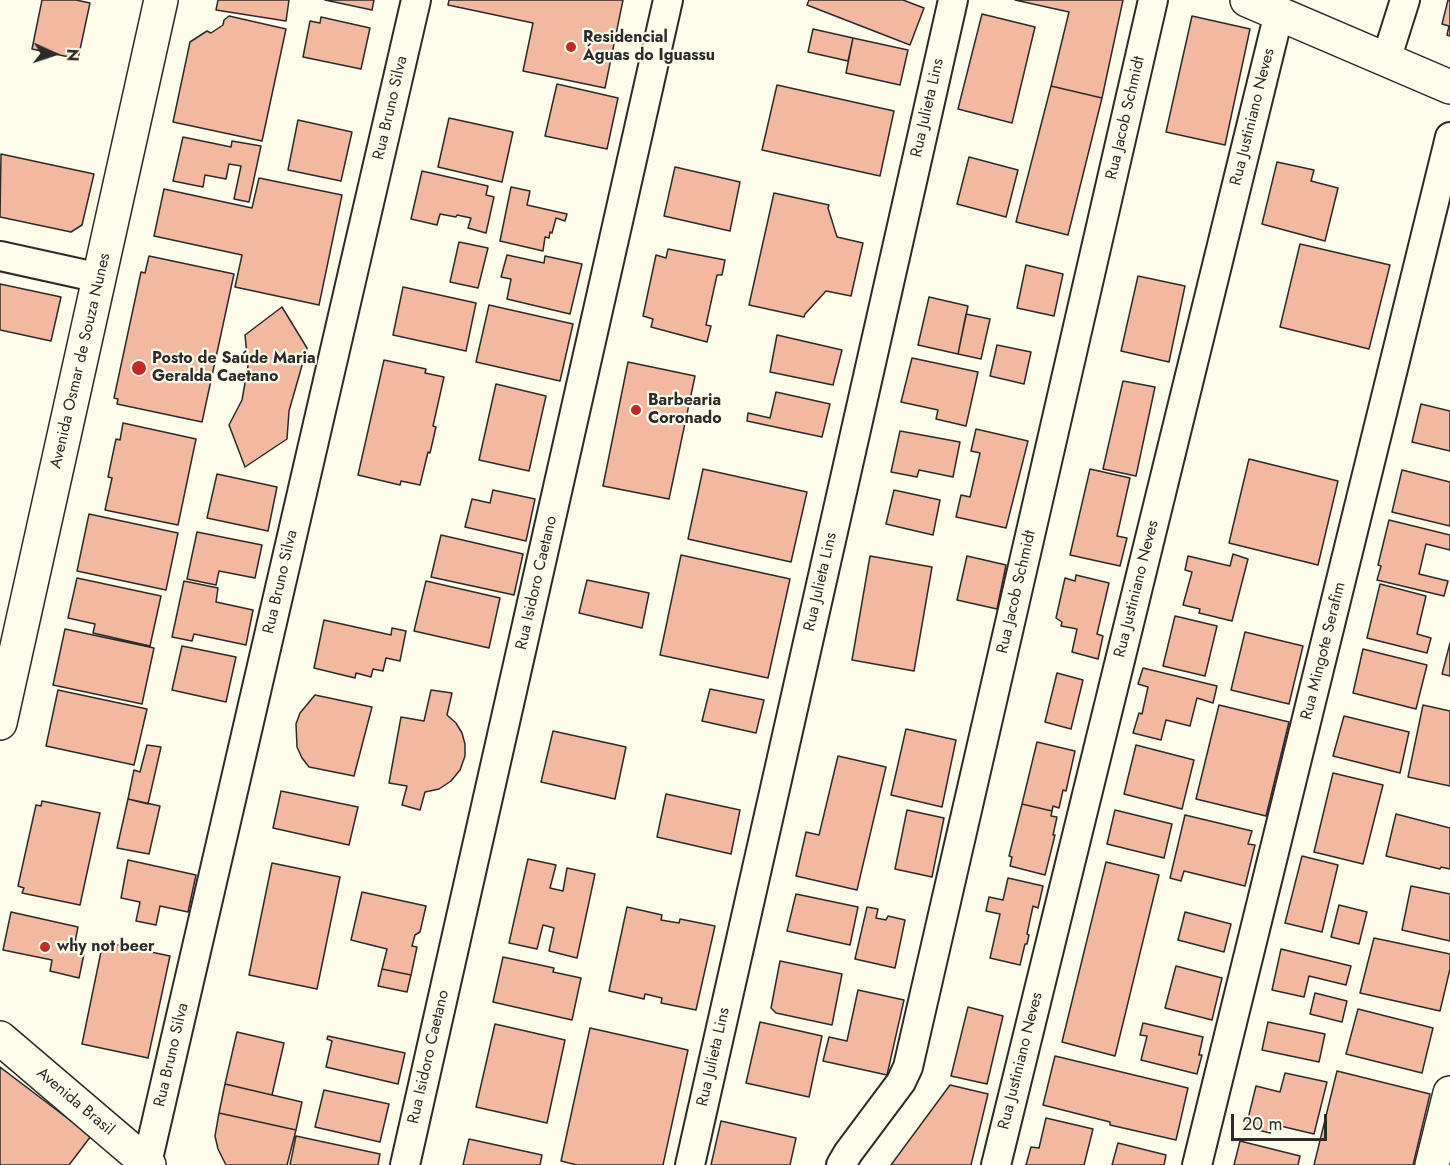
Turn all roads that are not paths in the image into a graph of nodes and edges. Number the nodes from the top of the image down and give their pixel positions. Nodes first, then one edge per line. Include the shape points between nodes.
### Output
1 (161, 0) edge
2 (416, 0) edge
3 (668, 0) edge
4 (953, 0) edge
5 (1154, 0) edge
6 (1247, 0) edge
7 (1405, 0) edge
8 (1279, 14) junction
9 (1386, 60) junction
10 (1450, 87) edge
11 (1450, 137) edge
12 (0, 256) edge
13 (100, 278) junction
14 (0, 723) edge
15 (0, 1038) edge
16 (1450, 1093) edge
17 (148, 1164) edge
18 (405, 1165) edge
19 (690, 1165) edge
20 (841, 1165) edge
21 (996, 1165) edge
22 (1197, 1165) edge
23 (1432, 1165) edge

1 - 13 street, Avenida Osmar de Souza Nunes
2 - 17 street, Rua Bruno Silva
3 - 18 street, Rua Isidoro Caetano
4 - 19 street, Rua Julieta Lins
5 - 20 street, Rua Jacob Schmidt via 908,1067
6 - 8 street
7 - 9 street
8 - 9 street
8 - 21 street, Rua Justiniano Neves
9 - 10 street
11 - 22 street, Rua Mingote Serafim
12 - 13 street
13 - 14 street, Avenida Osmar de Souza Nunes
15 - 17 street, Avenida Brasil
16 - 23 street

